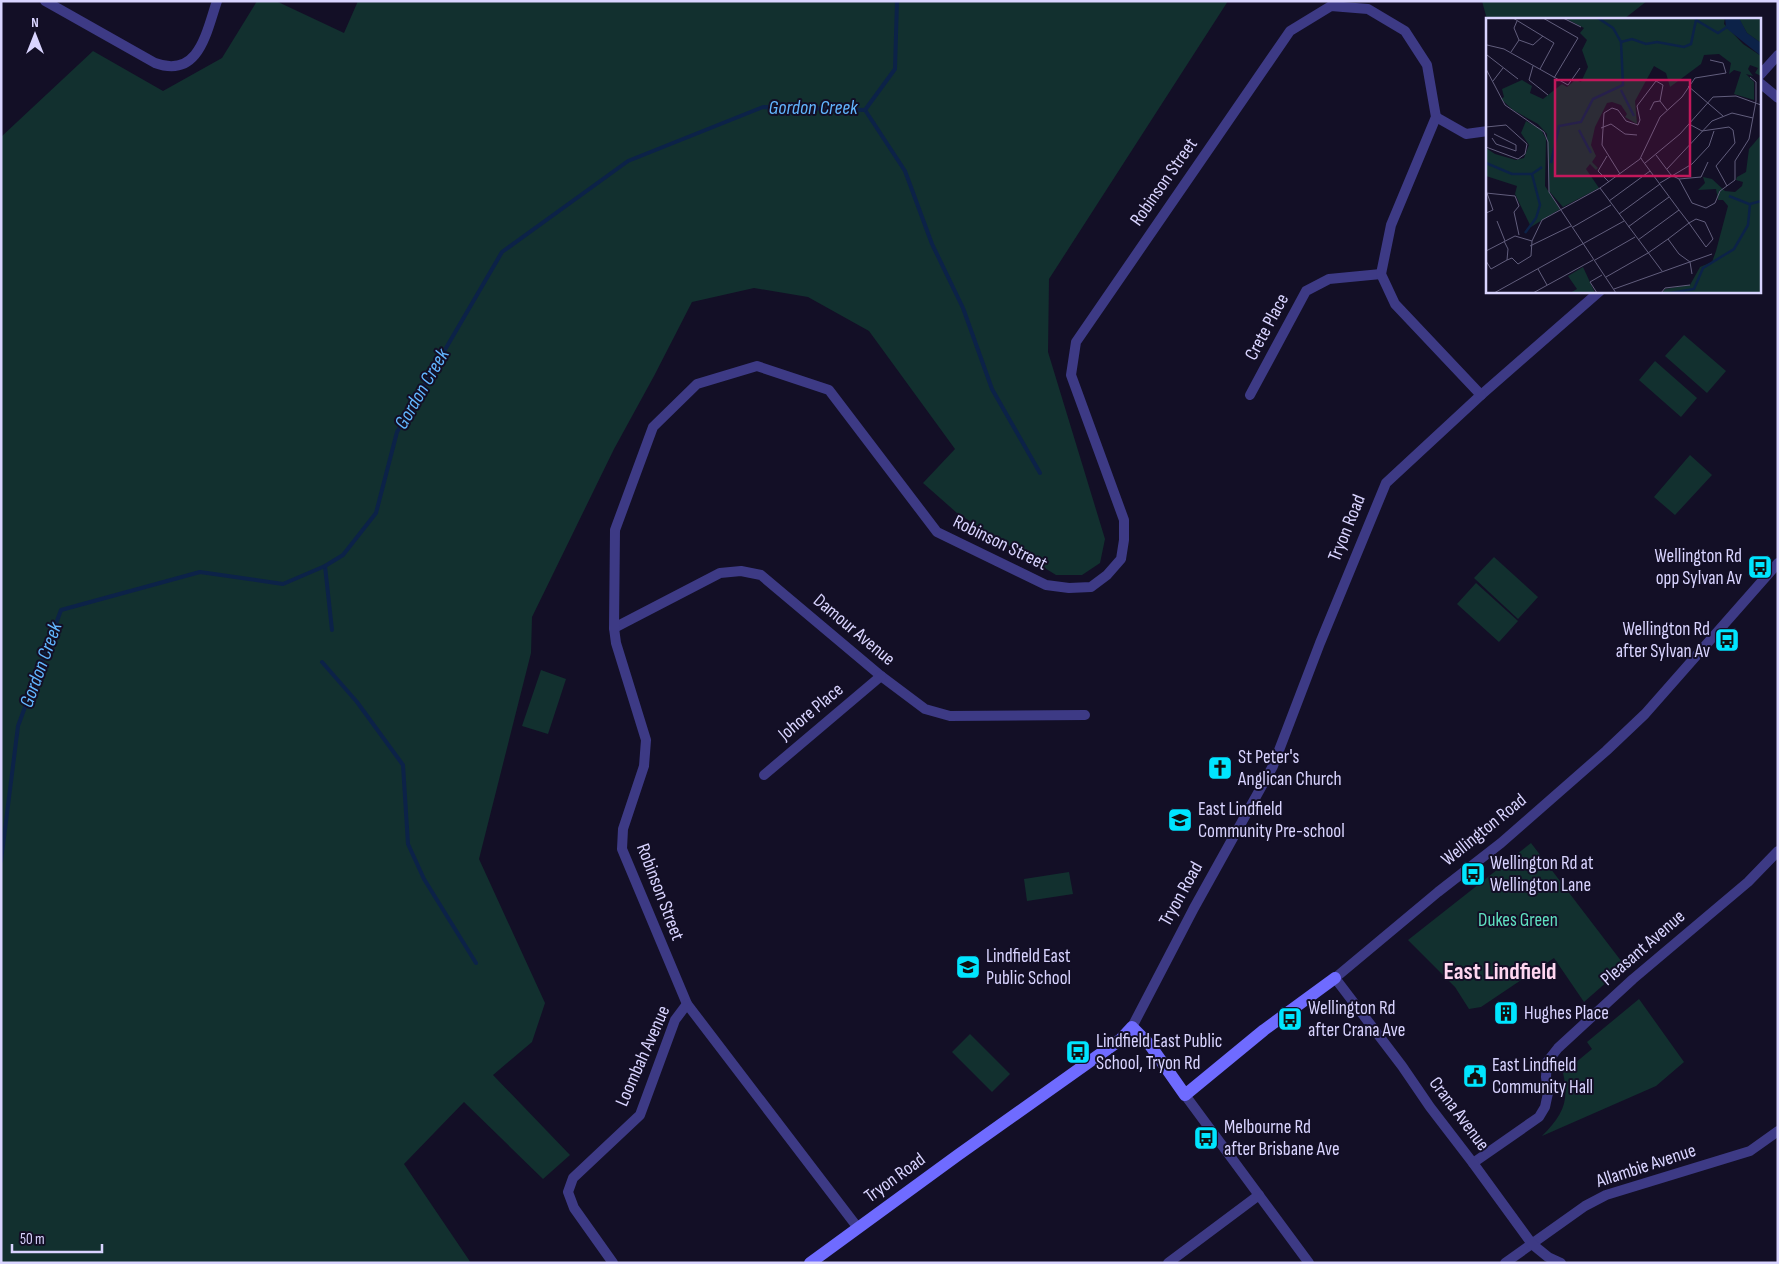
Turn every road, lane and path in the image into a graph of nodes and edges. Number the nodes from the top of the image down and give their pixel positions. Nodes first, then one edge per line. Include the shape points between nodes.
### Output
1 (46, 1) edge
2 (217, 1) edge
3 (1331, 4) edge
4 (1778, 55) edge
5 (1762, 72) edge
6 (1762, 85) edge
7 (1778, 98) edge
8 (1436, 117) junction
9 (1486, 131) edge
10 (1381, 274) junction
11 (1599, 292) edge
12 (1250, 395) dead end
13 (1481, 395) junction
14 (1778, 563) edge
15 (1774, 575) edge
16 (614, 628) junction
17 (881, 676) junction
18 (1085, 715) dead end
19 (764, 775) dead end
20 (1778, 851) edge
21 (1335, 978) junction
22 (687, 1004) junction
23 (1132, 1027) junction
24 (1185, 1095) junction
25 (1778, 1131) edge
26 (1473, 1162) junction
27 (1258, 1195) junction
28 (858, 1228) junction
29 (1532, 1244) junction
30 (613, 1263) edge
31 (810, 1263) edge
32 (1168, 1263) edge
33 (1309, 1263) edge
34 (1505, 1263) edge
35 (1561, 1263) edge

1 - 2 street via 168,68 186,64 194,57
3 - 8 street, Robinson Street via 1368,9 1406,31 1427,65
3 - 16 street, Robinson Street via 1290,31 1076,342 1071,375 1124,520 1121,559 1107,575 1091,587 1046,585 937,532 829,390 757,366 697,384 654,427 615,530
4 - 5 street
6 - 7 street
8 - 9 street via 1466,134
8 - 10 street via 1391,226
10 - 12 street, Crete Place via 1329,279 1306,291
10 - 13 street via 1395,304
11 - 13 street, Tryon Road
13 - 23 street, Tryon Road via 1386,483 1274,766
14 - 15 street, Wellington Road
15 - 21 street, Wellington Road via 1645,714 1612,745 1501,843
16 - 17 street, Damour Avenue via 720,573 741,571 760,575
16 - 22 street, Robinson Street via 646,740 644,766 623,829 622,849
17 - 18 street, Damour Avenue via 925,709 950,716
17 - 19 street, Johore Place
20 - 26 street, Pleasant Avenue via 1748,882 1633,979 1558,1048 1547,1062 1546,1107 1539,1117
21 - 24 street, Wellington Road via 1264,1030
21 - 26 street, Crana Avenue
22 - 28 street, Robinson Street
22 - 30 street, Loombah Avenue via 675,1020 640,1115 573,1178 568,1192 574,1208
23 - 24 street via 1150,1045
23 - 28 street, Tryon Road via 1120,1040
24 - 27 street
25 - 29 street, Allambie Avenue via 1750,1151 1606,1195
26 - 29 street, Crana Avenue
27 - 32 street
27 - 33 street
28 - 31 street, Tryon Road
29 - 34 street, Allambie Avenue
29 - 35 street, Crana Avenue

